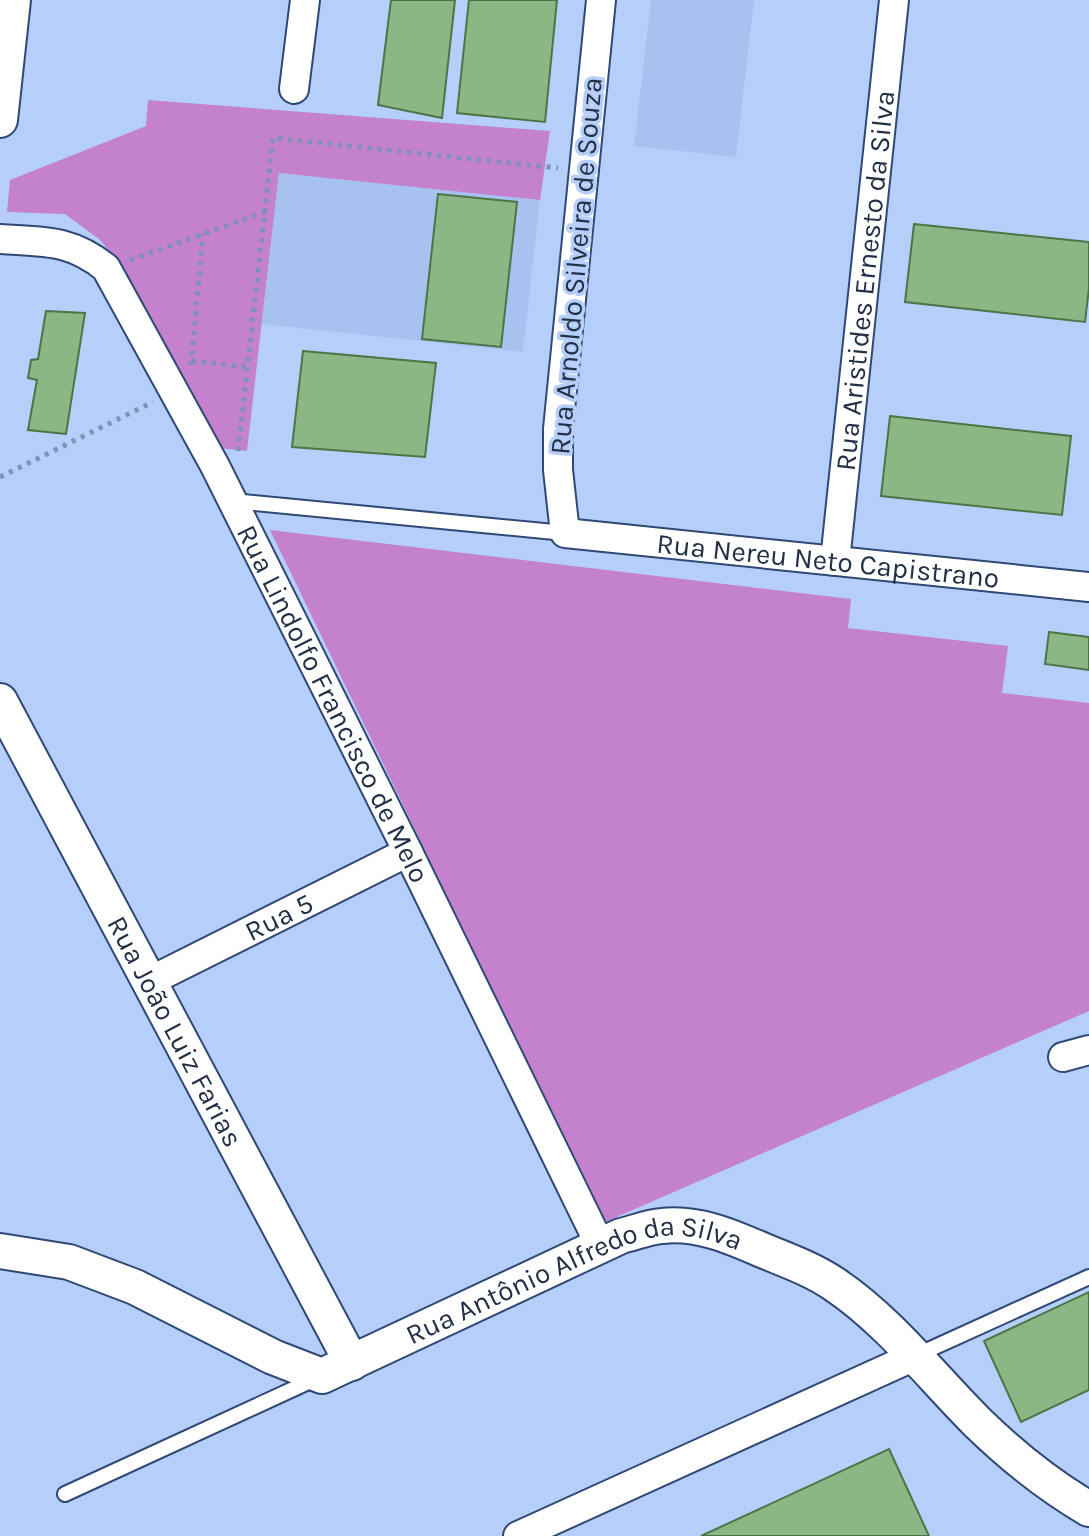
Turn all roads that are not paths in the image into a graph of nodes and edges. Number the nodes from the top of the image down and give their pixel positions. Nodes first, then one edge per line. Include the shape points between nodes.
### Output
1 (13, 0) edge
2 (305, 0) edge
3 (601, 0) edge
4 (894, 0) edge
5 (3, 58) edge
6 (294, 89) dead end
7 (0, 120) edge
8 (0, 239) edge
9 (233, 501) junction
10 (565, 533) junction
11 (835, 561) junction
12 (1089, 587) edge
13 (0, 701) edge
14 (408, 852) junction
15 (150, 981) junction
16 (600, 1245) junction
17 (0, 1251) edge
18 (1089, 1277) edge
19 (915, 1356) junction
20 (337, 1369) junction
21 (65, 1494) dead end
22 (1089, 1509) edge
23 (518, 1536) edge

1 - 5 street
2 - 6 street
3 - 10 street, Rua Arnoldo Silveira de Souza via 558,429
4 - 11 street, Rua Aristides Ernesto da Silva
5 - 7 street
8 - 9 street, Rua Lindolfo Francisco de Melo via 58,243 82,250 106,268
9 - 10 lane
9 - 14 street, Rua Lindolfo Francisco de Melo
10 - 11 street, Rua Nereu Neto Capistrano
11 - 12 street, Rua Nereu Neto Capistrano
13 - 15 street, Rua João Luiz Farias
14 - 15 street, Rua 5
14 - 16 street, Rua Lindolfo Francisco de Melo
15 - 20 street, Rua João Luiz Farias
16 - 19 street, Rua Antônio Alfredo da Silva via 662,1226 720,1233 833,1283
16 - 20 street, Rua Antônio Alfredo da Silva
17 - 20 street via 69,1262 135,1287 273,1357
18 - 19 lane
19 - 22 street, Rua Antônio Alfredo da Silva via 1007,1451
19 - 23 street
20 - 21 lane

